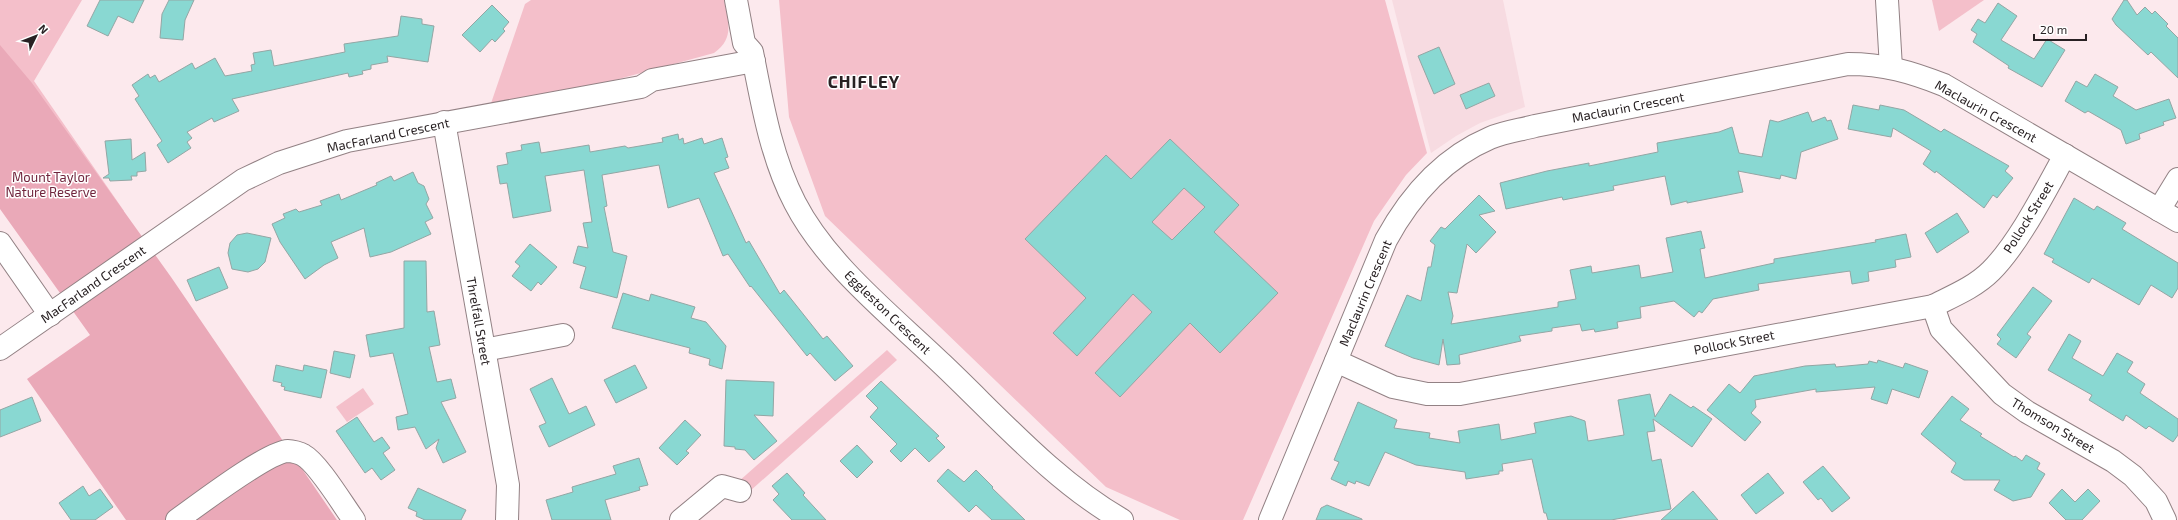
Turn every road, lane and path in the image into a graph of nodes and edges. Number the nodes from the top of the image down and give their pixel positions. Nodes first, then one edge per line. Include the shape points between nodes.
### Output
1 (736, 0) edge
2 (1887, 0) edge
3 (747, 63) junction
4 (1891, 68) junction
5 (444, 122) junction
6 (2065, 155) junction
7 (2178, 179) edge
8 (2159, 210) junction
9 (2178, 221) edge
10 (0, 243) edge
11 (1933, 306) junction
12 (50, 315) junction
13 (563, 334) dead end
14 (0, 349) edge
15 (484, 350) junction
16 (1336, 361) junction
17 (740, 491) dead end
18 (177, 520) edge
19 (354, 520) edge
20 (507, 520) edge
21 (681, 520) edge
22 (1095, 520) edge
23 (1122, 520) edge
24 (1270, 520) edge
25 (2165, 520) edge

1 - 3 street, Eggleston Crescent
2 - 4 street
3 - 5 street, MacFarland Crescent via 654,92 641,87
3 - 22 street, Eggleston Crescent via 757,146 782,209 805,248 837,284 1030,468 1069,502
3 - 23 street, Eggleston Crescent via 771,143 794,203 816,239 847,274 1077,491
4 - 6 street, Maclaurin Crescent via 1944,84
4 - 16 street, Maclaurin Crescent via 1874,64 1848,64 1535,126 1490,138 1444,166 1420,188 1400,215 1386,240
5 - 12 street, MacFarland Crescent via 347,141 279,163 242,180
5 - 15 street, Threlfall Street
6 - 8 street, Maclaurin Crescent
6 - 11 street, Pollock Street via 2008,253 1990,272 1964,291
7 - 8 street
8 - 9 street, Maclaurin Crescent
10 - 12 street
11 - 16 street, Pollock Street via 1460,394 1427,394 1393,387
11 - 25 street, Thomson Street via 1941,329 2002,394 2027,412 2114,461 2133,476 2156,501
12 - 14 street, MacFarland Crescent
13 - 15 street
15 - 20 street, Threlfall Street via 508,485
16 - 24 street, Maclaurin Crescent
17 - 21 street via 722,486
18 - 19 street via 259,463 289,451 303,455 322,475

